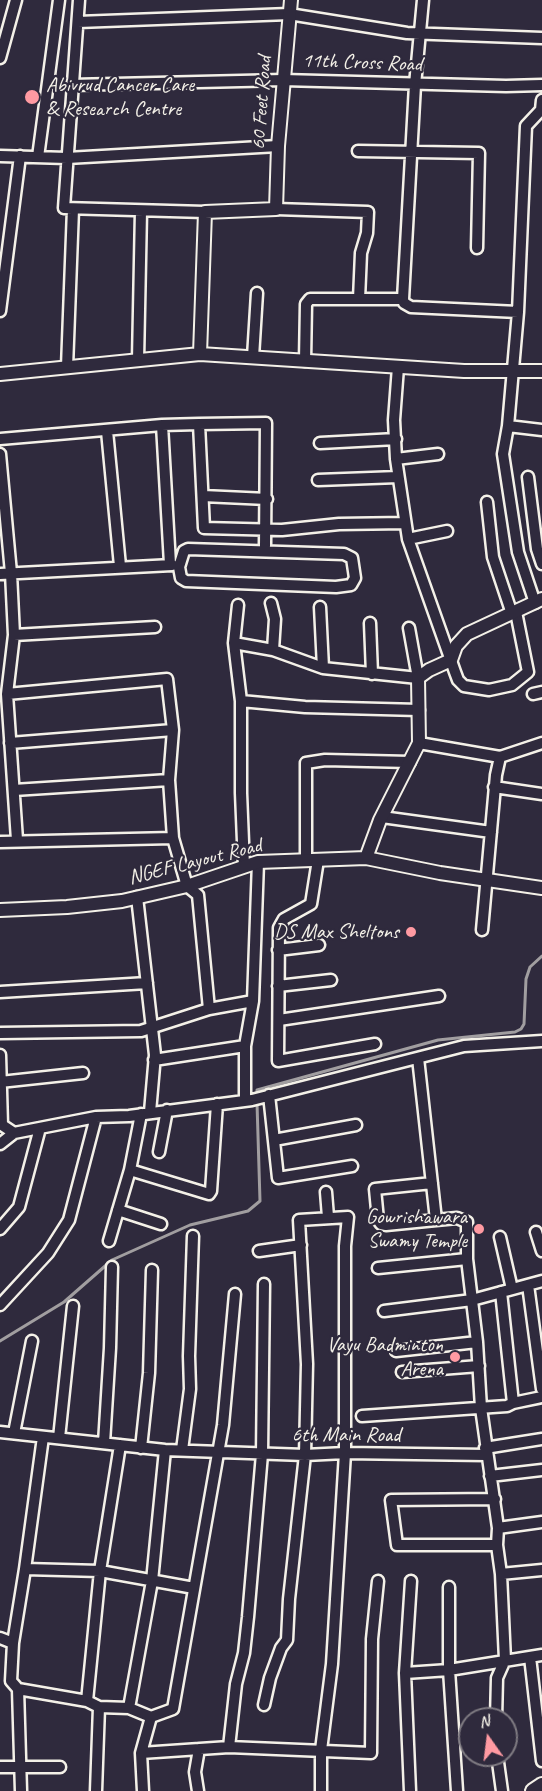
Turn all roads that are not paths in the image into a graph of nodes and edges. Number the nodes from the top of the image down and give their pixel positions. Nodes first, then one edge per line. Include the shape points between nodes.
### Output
1 (16, 0) edge
2 (59, 0) edge
3 (80, 0) edge
4 (291, 0) edge
5 (423, 0) edge
6 (289, 14) junction
7 (78, 22) junction
8 (421, 34) junction
9 (542, 38) edge
10 (0, 58) edge
11 (283, 80) junction
12 (72, 85) junction
13 (415, 85) junction
14 (542, 85) edge
15 (542, 100) edge
16 (538, 118) edge
17 (278, 146) junction
18 (358, 151) dead end
19 (411, 151) junction
20 (0, 156) edge
21 (20, 156) junction
22 (38, 157) junction
23 (67, 158) junction
24 (73, 209) junction
25 (276, 209) junction
26 (141, 211) junction
27 (205, 212) junction
28 (477, 248) dead end
29 (257, 293) dead end
30 (359, 299) junction
31 (403, 299) junction
32 (0, 311) edge
33 (518, 312) junction
34 (200, 354) junction
35 (253, 357) junction
36 (138, 360) junction
37 (305, 361) junction
38 (68, 367) junction
39 (398, 367) junction
40 (514, 370) junction
41 (542, 371) edge
42 (0, 374) edge
43 (199, 424) junction
44 (162, 425) junction
45 (508, 426) junction
46 (542, 429) edge
47 (107, 430) junction
48 (0, 439) edge
49 (396, 439) junction
50 (320, 443) dead end
51 (0, 454) edge
52 (438, 454) dead end
53 (396, 459) junction
54 (398, 477) junction
55 (528, 477) dead end
56 (318, 480) dead end
57 (203, 496) junction
58 (267, 499) junction
59 (486, 502) dead end
60 (405, 522) junction
61 (265, 530) junction
62 (447, 531) dead end
63 (408, 539) junction
64 (265, 546) dead end
65 (542, 564) edge
66 (174, 565) junction
67 (120, 566) junction
68 (6, 574) edge
69 (538, 601) edge
70 (271, 603) dead end
71 (238, 605) dead end
72 (320, 607) dead end
73 (514, 613) junction
74 (370, 623) dead end
75 (154, 627) dead end
76 (409, 628) dead end
77 (14, 635) junction
78 (234, 643) junction
79 (273, 650) junction
80 (451, 660) junction
81 (323, 668) junction
82 (372, 674) junction
83 (418, 678) junction
84 (7, 694) junction
85 (241, 701) junction
86 (419, 710) junction
87 (173, 730) junction
88 (542, 742) edge
89 (10, 743) junction
90 (419, 743) junction
91 (500, 757) junction
92 (410, 762) junction
93 (169, 780) junction
94 (495, 787) junction
95 (14, 790) junction
96 (542, 794) edge
97 (382, 817) junction
98 (491, 832) junction
99 (173, 838) junction
100 (17, 840) junction
101 (0, 842) edge
102 (366, 858) junction
103 (312, 860) junction
104 (258, 862) junction
105 (244, 866) junction
106 (487, 879) junction
107 (187, 886) junction
108 (542, 888) edge
109 (137, 897) junction
110 (0, 910) edge
111 (482, 930) dead end
112 (319, 945) dead end
113 (278, 950) junction
114 (331, 980) dead end
115 (147, 983) junction
116 (278, 986) junction
117 (0, 992) edge
118 (439, 996) dead end
119 (253, 1001) junction
120 (209, 1009) junction
121 (279, 1020) junction
122 (152, 1028) junction
123 (0, 1033) edge
124 (542, 1041) edge
125 (375, 1044) dead end
126 (245, 1046) junction
127 (0, 1055) edge
128 (418, 1058) junction
129 (154, 1060) junction
130 (83, 1073) dead end
131 (0, 1082) edge
132 (257, 1098) junction
133 (217, 1104) junction
134 (167, 1110) junction
135 (145, 1113) junction
136 (96, 1117) junction
137 (1, 1125) edge
138 (356, 1125) dead end
139 (40, 1128) junction
140 (14, 1133) junction
141 (274, 1140) junction
142 (0, 1144) edge
143 (159, 1152) dead end
144 (352, 1166) dead end
145 (130, 1170) junction
146 (432, 1183) junction
147 (326, 1192) dead end
148 (118, 1210) junction
149 (328, 1217) junction
150 (436, 1220) junction
151 (161, 1224) dead end
152 (0, 1229) edge
153 (537, 1232) dead end
154 (193, 1236) dead end
155 (500, 1237) dead end
156 (109, 1241) dead end
157 (301, 1245) junction
158 (259, 1251) dead end
159 (542, 1251) edge
160 (467, 1259) junction
161 (112, 1267) dead end
162 (378, 1268) dead end
163 (152, 1269) dead end
164 (542, 1281) edge
165 (264, 1284) dead end
166 (528, 1285) junction
167 (507, 1291) junction
168 (234, 1294) dead end
169 (472, 1300) junction
170 (0, 1305) edge
171 (73, 1306) dead end
172 (384, 1311) dead end
173 (32, 1341) dead end
174 (477, 1342) junction
175 (396, 1351) dead end
176 (479, 1366) junction
177 (402, 1372) dead end
178 (542, 1389) edge
179 (542, 1397) edge
180 (513, 1403) junction
181 (481, 1408) junction
182 (362, 1416) dead end
183 (0, 1432) edge
184 (14, 1433) junction
185 (43, 1437) junction
186 (59, 1438) junction
187 (542, 1440) edge
188 (104, 1443) junction
189 (120, 1445) junction
190 (141, 1448) junction
191 (165, 1450) junction
192 (182, 1450) junction
193 (219, 1451) junction
194 (486, 1452) junction
195 (262, 1454) junction
196 (345, 1454) junction
197 (304, 1455) junction
198 (542, 1470) edge
199 (490, 1476) junction
200 (495, 1498) junction
201 (542, 1522) edge
202 (498, 1528) junction
203 (497, 1545) junction
204 (25, 1569) junction
205 (542, 1569) edge
206 (100, 1571) junction
207 (501, 1574) junction
208 (152, 1581) junction
209 (378, 1581) dead end
210 (411, 1581) dead end
211 (449, 1587) dead end
212 (194, 1588) junction
213 (0, 1638) edge
214 (13, 1643) junction
215 (542, 1655) edge
216 (530, 1657) junction
217 (505, 1660) junction
218 (449, 1670) junction
219 (405, 1672) junction
220 (10, 1684) edge
221 (87, 1701) junction
222 (264, 1705) dead end
223 (99, 1707) junction
224 (496, 1707) edge
225 (129, 1708) junction
226 (151, 1717) junction
227 (229, 1747) junction
228 (199, 1749) junction
229 (321, 1750) junction
230 (141, 1753) junction
231 (542, 1761) edge
232 (0, 1767) edge
233 (20, 1767) junction
234 (60, 1767) dead end
235 (499, 1767) edge
236 (21, 1791) edge
237 (96, 1791) edge
238 (143, 1791) edge
239 (198, 1791) edge
240 (321, 1791) edge
241 (410, 1791) edge
242 (457, 1791) edge
243 (502, 1791) edge

1 - 10 street
2 - 22 street
3 - 7 street
4 - 6 street, 60 Feet Road
5 - 8 street
6 - 7 street
6 - 8 street
6 - 11 street, 60 Feet Road
7 - 12 street
8 - 9 street
8 - 13 street
11 - 12 street, 11th Cross Road
11 - 13 street, 11th Cross Road
11 - 17 street, 60 Feet Road
12 - 23 street
13 - 14 street, 11th Cross Road
13 - 19 street
15 - 16 street
16 - 33 street via 526,126
17 - 23 street
17 - 25 street, 60 Feet Road
18 - 19 street
19 - 28 street via 479,153
19 - 31 street
20 - 21 street
21 - 22 street
21 - 32 street
22 - 23 street
23 - 24 street via 64,208
24 - 26 street
24 - 38 street
25 - 27 street
25 - 30 street via 368,212
26 - 27 street
26 - 36 street
27 - 34 street
29 - 35 street
30 - 31 street
30 - 37 street via 307,301
31 - 33 street via 411,307
33 - 40 street
34 - 35 street
34 - 36 street
35 - 37 street
36 - 38 street
37 - 39 street
38 - 42 street
39 - 40 street
39 - 49 street
40 - 41 street
40 - 45 street
43 - 44 street
43 - 57 street
43 - 58 street via 266,423
44 - 47 street
44 - 66 street
45 - 46 street
45 - 69 street via 503,454 518,552
47 - 48 street
47 - 67 street
49 - 50 street
49 - 53 street
51 - 68 street
52 - 53 street
53 - 54 street
54 - 56 street
54 - 60 street
55 - 65 street
57 - 58 street
57 - 61 street via 204,528
58 - 61 street
59 - 73 street via 493,557
60 - 61 street
60 - 63 street
61 - 64 street
62 - 63 street
63 - 80 street
66 - 66 street via 188,549 344,554 352,558 355,578 351,585 336,587 186,581
66 - 67 street
67 - 68 street
68 - 77 street
69 - 73 street
70 - 79 street
71 - 78 street
72 - 81 street
73 - 80 street via 467,634 456,646
73 - 80 street via 528,672 512,685 489,690 464,686
74 - 82 street
75 - 77 street
76 - 83 street
77 - 84 street
78 - 79 street
78 - 85 street
79 - 81 street
80 - 83 street
81 - 82 street
82 - 83 street
83 - 86 street
84 - 87 street via 167,679
84 - 89 street
85 - 86 street
85 - 105 street
86 - 90 street
87 - 89 street
87 - 93 street
88 - 91 street
89 - 95 street
90 - 91 street
90 - 92 street
91 - 94 street
92 - 97 street
92 - 103 street via 306,763
93 - 95 street
93 - 99 street
94 - 96 street
94 - 98 street
95 - 100 street
97 - 98 street
97 - 102 street
98 - 106 street
99 - 100 street
99 - 107 street
100 - 101 street
102 - 103 street, NGEF Layout Road
102 - 106 street, NGEF Layout Road
103 - 104 street, NGEF Layout Road
103 - 113 street via 311,904 284,919 279,928
104 - 105 street, NGEF Layout Road
104 - 119 street
105 - 107 street, NGEF Layout Road
106 - 108 street, NGEF Layout Road
106 - 111 street
107 - 109 street, NGEF Layout Road
107 - 120 street via 198,895
109 - 110 street, NGEF Layout Road via 67,907
109 - 115 street
112 - 113 street
113 - 116 street
114 - 116 street
115 - 117 street
115 - 122 street
116 - 121 street
118 - 121 street
119 - 120 street
119 - 126 street
120 - 122 street
121 - 125 street via 278,1061
122 - 123 street
122 - 129 street
124 - 128 street via 464,1046
126 - 129 street
126 - 132 street
127 - 131 street
128 - 132 street
128 - 146 street
129 - 135 street
130 - 131 street
131 - 137 street
132 - 133 street
132 - 141 street
133 - 134 street
133 - 145 street via 209,1194
134 - 135 street
134 - 143 street
135 - 136 street
135 - 145 street
136 - 139 street
136 - 170 street via 69,1220 48,1253
137 - 140 street
138 - 141 street
139 - 140 street
139 - 152 street via 19,1207
140 - 142 street
141 - 144 street via 278,1178
145 - 148 street
146 - 150 street
146 - 150 street via 375,1189 378,1220 386,1225
147 - 149 street
148 - 151 street
148 - 156 street
149 - 157 street via 299,1220
149 - 196 street via 348,1217
150 - 160 street via 457,1218 467,1222
153 - 159 street
154 - 192 street via 190,1389
155 - 167 street
157 - 158 street
157 - 197 street via 307,1364
160 - 162 street
160 - 169 street
161 - 188 street
163 - 190 street via 149,1373
164 - 166 street
165 - 195 street
166 - 167 street
166 - 178 street
167 - 169 street
167 - 180 street
168 - 193 street
169 - 172 street
169 - 174 street
171 - 186 street
173 - 184 street
174 - 175 street
174 - 176 street
176 - 177 street
176 - 181 street
179 - 180 street
180 - 181 street
181 - 182 street
181 - 194 street
183 - 184 street, 6th Main Road
184 - 185 street, 6th Main Road
185 - 186 street, 6th Main Road
185 - 204 street
186 - 188 street, 6th Main Road
187 - 194 street, 6th Main Road
188 - 189 street, 6th Main Road
189 - 190 street, 6th Main Road
189 - 206 street
190 - 191 street, 6th Main Road
191 - 192 street, 6th Main Road
191 - 208 street
192 - 193 street, 6th Main Road
193 - 195 street, 6th Main Road
193 - 212 street
194 - 196 street, 6th Main Road
194 - 199 street
195 - 197 street, 6th Main Road
195 - 227 street via 244,1653 236,1684
196 - 197 street, 6th Main Road
196 - 229 street via 332,1664
197 - 222 street via 287,1640 270,1678
198 - 199 street
199 - 200 street
200 - 202 street
200 - 203 street via 391,1500 397,1545
201 - 202 street
202 - 203 street
203 - 207 street
204 - 206 street
204 - 214 street
205 - 207 street
206 - 208 street
206 - 221 street
207 - 217 street
208 - 212 street
208 - 225 street
209 - 229 street via 372,1639 371,1753
210 - 219 street
211 - 218 street
212 - 226 street via 172,1709
213 - 214 street
214 - 220 street
215 - 216 street
216 - 217 street
216 - 231 street
217 - 218 street
217 - 224 street via 497,1678
218 - 219 street
218 - 242 street
219 - 241 street
220 - 221 street
220 - 233 street
221 - 223 street
223 - 225 street
223 - 237 street
225 - 226 street
226 - 230 street
227 - 228 street
227 - 229 street
228 - 230 street
228 - 239 street via 195,1772
229 - 240 street
230 - 238 street
232 - 233 street
233 - 234 street
233 - 236 street
235 - 243 street

